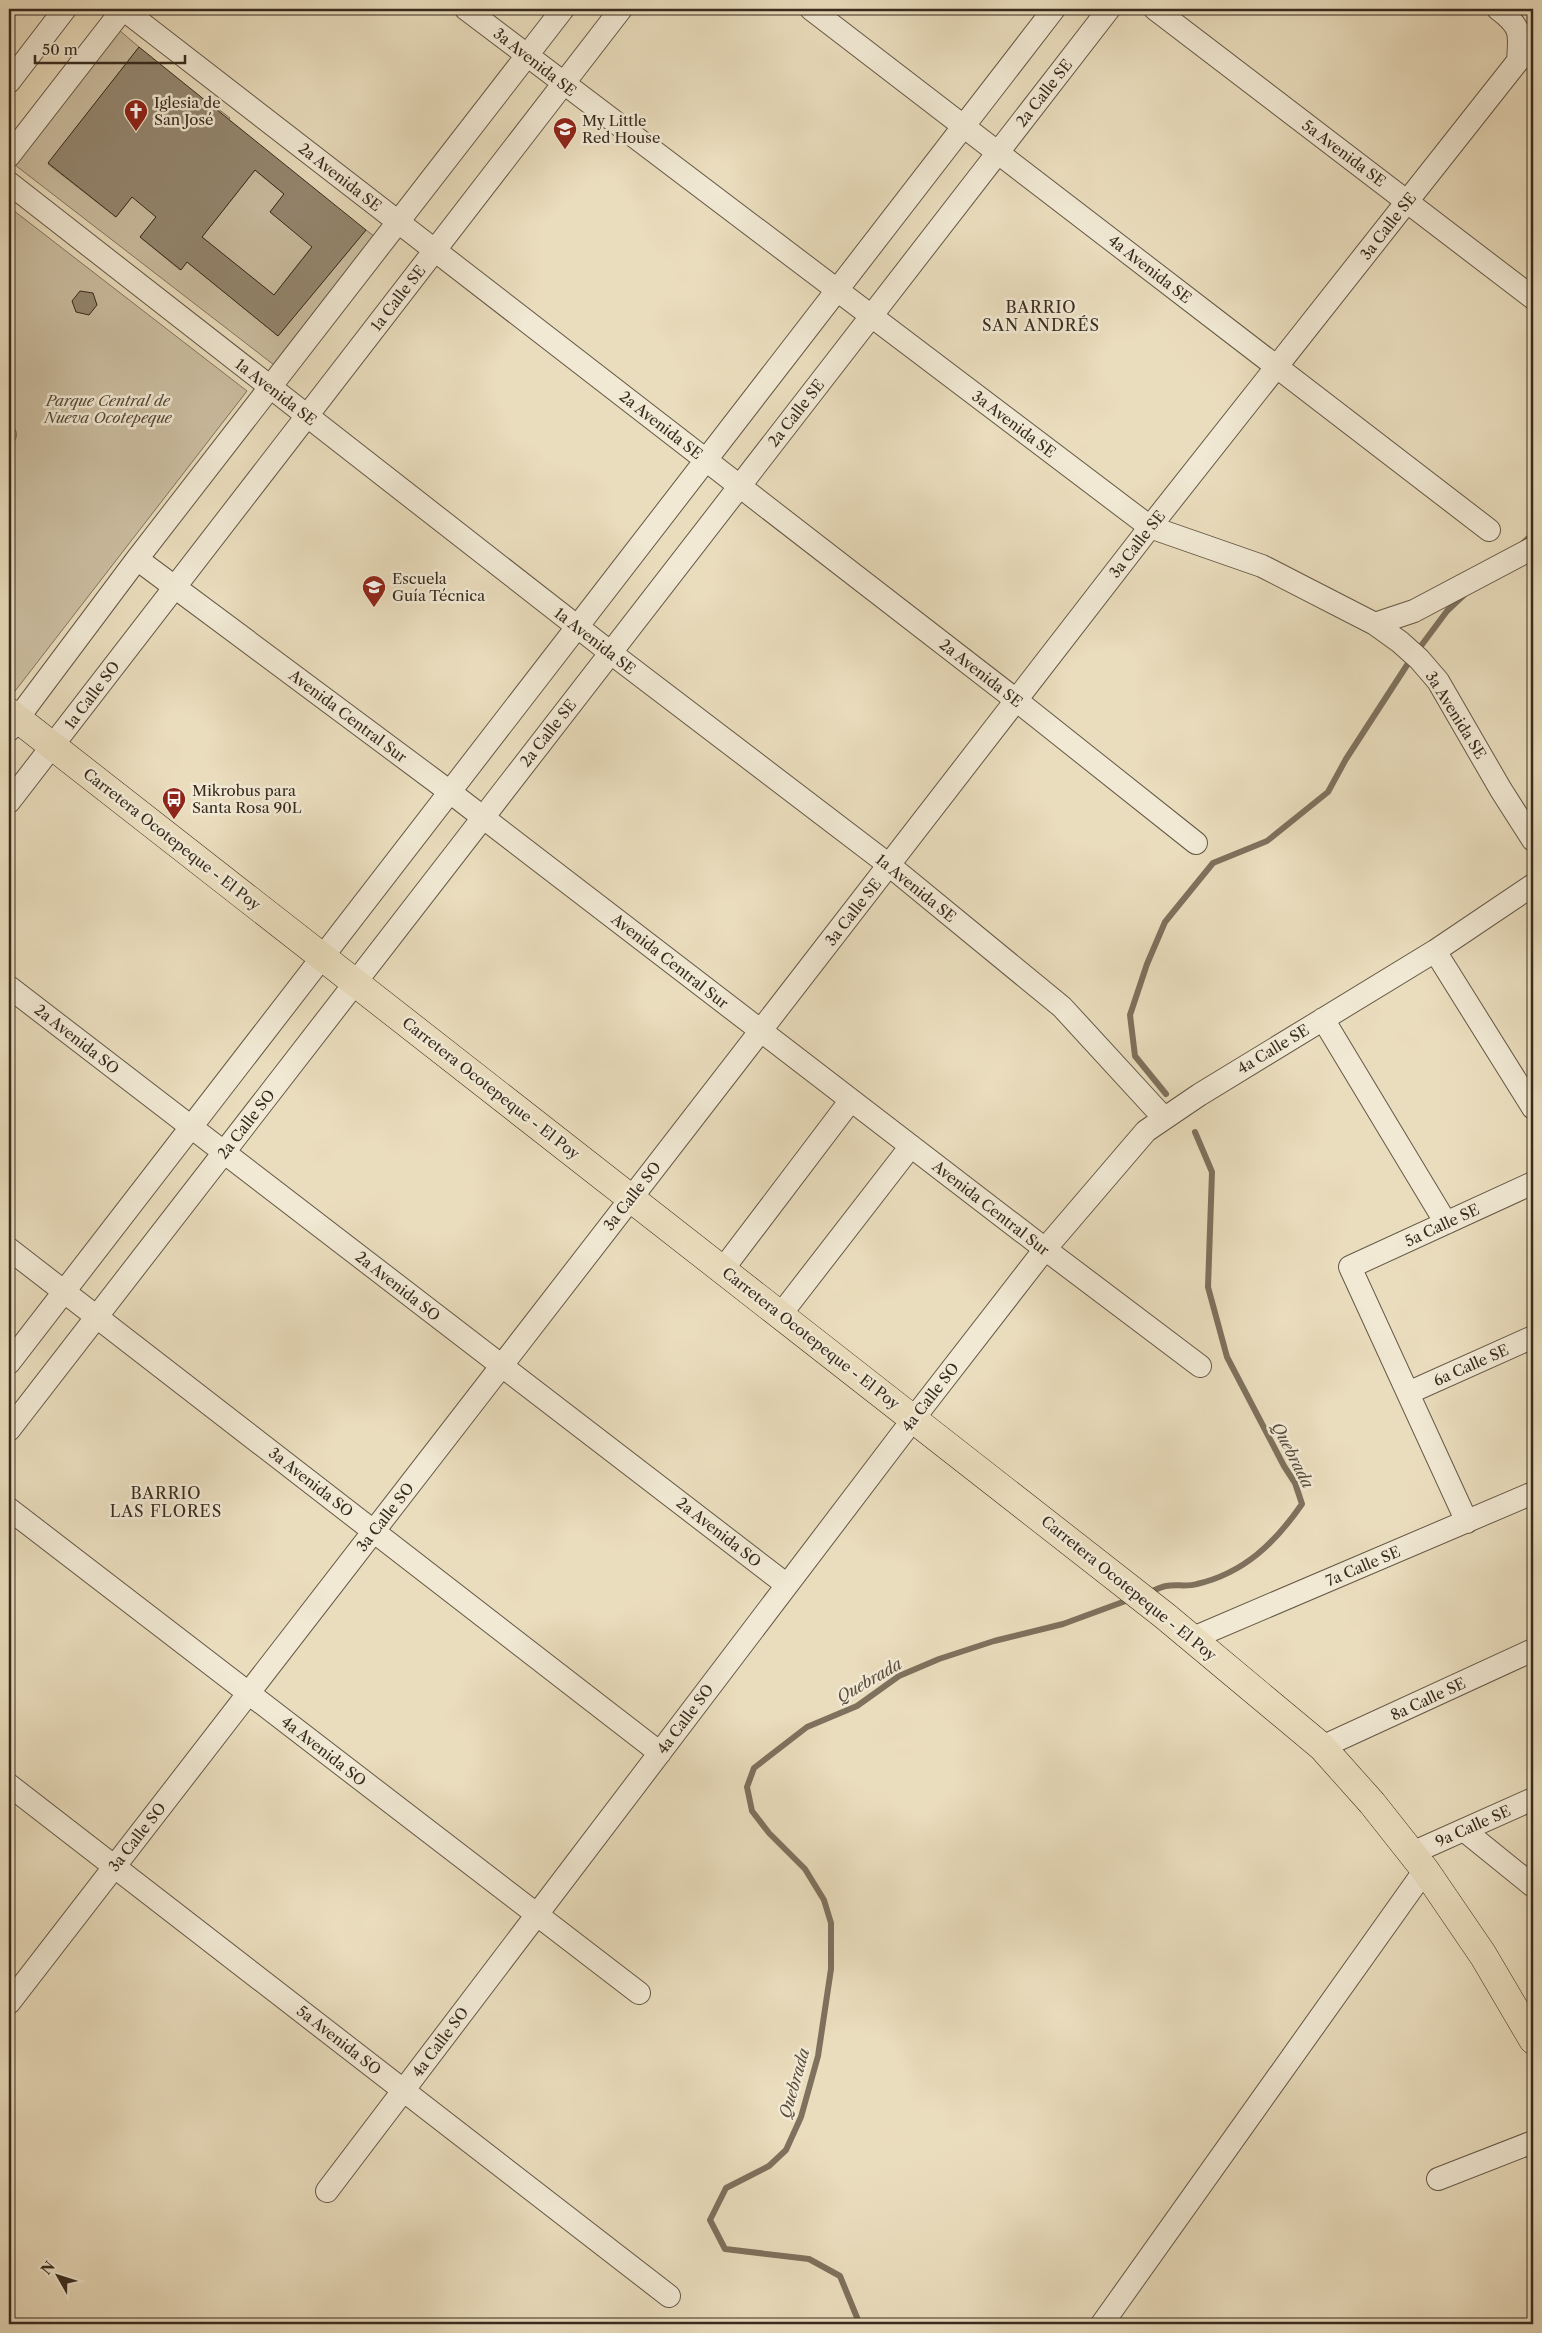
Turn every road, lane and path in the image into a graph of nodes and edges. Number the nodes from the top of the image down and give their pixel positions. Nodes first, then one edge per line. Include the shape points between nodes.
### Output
1 (65, 9) edge
2 (123, 9) edge
3 (466, 9) edge
4 (563, 9) edge
5 (621, 9) edge
6 (811, 9) edge
7 (1054, 9) edge
8 (1109, 9) edge
9 (1155, 9) edge
10 (1498, 9) edge
11 (527, 55) junction
12 (9, 82) edge
13 (564, 84) junction
14 (964, 126) junction
15 (998, 152) junction
16 (9, 156) edge
17 (9, 183) edge
18 (1407, 202) junction
19 (399, 222) junction
20 (435, 250) junction
21 (837, 290) junction
22 (1533, 298) edge
23 (872, 316) junction
24 (1277, 367) junction
25 (272, 388) junction
26 (307, 416) junction
27 (706, 460) junction
28 (740, 486) junction
29 (1150, 527) junction
30 (1489, 530) dead end
31 (1533, 548) edge
32 (138, 559) junction
33 (174, 587) junction
34 (1375, 624) junction
35 (577, 627) junction
36 (611, 653) junction
37 (1016, 700) junction
38 (12, 720) edge
39 (52, 746) junction
40 (450, 792) junction
41 (9, 802) edge
42 (483, 817) junction
43 (1533, 840) edge
44 (1196, 843) dead end
45 (889, 864) junction
46 (1533, 885) edge
47 (1435, 951) junction
48 (323, 957) junction
49 (356, 982) junction
50 (9, 986) edge
51 (1323, 1019) junction
52 (761, 1030) junction
53 (851, 1100) junction
54 (1533, 1108) edge
55 (1164, 1118) junction
56 (191, 1127) junction
57 (911, 1146) junction
58 (224, 1152) junction
59 (1533, 1183) edge
60 (631, 1198) junction
61 (1446, 1223) junction
62 (9, 1249) edge
63 (1045, 1249) junction
64 (723, 1269) junction
65 (64, 1292) junction
66 (781, 1314) junction
67 (97, 1317) junction
68 (1533, 1337) edge
69 (9, 1363) edge
70 (502, 1365) junction
71 (1200, 1366) dead end
72 (1408, 1394) junction
73 (914, 1418) junction
74 (9, 1430) edge
75 (1533, 1493) edge
76 (9, 1509) edge
77 (1468, 1522) junction
78 (374, 1530) junction
79 (787, 1585) junction
80 (1193, 1638) junction
81 (1533, 1650) edge
82 (248, 1693) junction
83 (1322, 1747) junction
84 (660, 1753) junction
85 (9, 1784) edge
86 (1533, 1799) edge
87 (1465, 1831) junction
88 (1418, 1861) junction
89 (114, 1866) junction
90 (1533, 1886) edge
91 (537, 1914) junction
92 (639, 1993) dead end
93 (9, 2003) edge
94 (1533, 2040) edge
95 (403, 2090) junction
96 (1533, 2142) edge
97 (1438, 2179) dead end
98 (327, 2191) dead end
99 (669, 2296) dead end
100 (1102, 2324) edge

1 - 12 street
2 - 16 street
2 - 19 street, 2a Avenida SE
3 - 11 street, 3a Avenida SE
4 - 11 street
5 - 13 street, 1a Calle SE
6 - 14 street, 4a Avenida SE
7 - 14 street
8 - 15 street, 2a Calle SE
9 - 18 street, 5a Avenida SE
10 - 18 street, 3a Calle SE via 1509,17 1520,34 1518,61
11 - 13 street, 3a Avenida SE
11 - 19 street
13 - 20 street, 1a Calle SE
13 - 21 street, 3a Avenida SE
14 - 15 street, 4a Avenida SE
14 - 21 street
15 - 23 street, 2a Calle SE
15 - 24 street, 4a Avenida SE
17 - 25 street, 1a Avenida SE
18 - 22 street, 5a Avenida SE
18 - 24 street, 3a Calle SE
19 - 20 street, 2a Avenida SE
19 - 25 street
20 - 26 street, 1a Calle SE
20 - 27 street, 2a Avenida SE
21 - 23 street, 3a Avenida SE
21 - 27 street
23 - 28 street, 2a Calle SE
23 - 29 street, 3a Avenida SE
24 - 29 street, 3a Calle SE
24 - 30 street, 4a Avenida SE
25 - 26 street, 1a Avenida SE
25 - 32 street
26 - 33 street, 1a Calle SE
26 - 35 street, 1a Avenida SE
27 - 28 street, 2a Avenida SE
27 - 35 street
28 - 36 street, 2a Calle SE
28 - 37 street, 2a Avenida SE
29 - 34 street, 3a Avenida SE via 1262,566
29 - 37 street, 3a Calle SE
31 - 34 street via 1414,611
32 - 33 street, Avenida Central Sur
32 - 38 street
33 - 39 street, 1a Calle SO
33 - 40 street, Avenida Central Sur
34 - 43 street, 3a Avenida SE via 1419,659 1438,681
35 - 36 street, 1a Avenida SE
35 - 40 street
36 - 42 street, 2a Calle SE
36 - 45 street, 1a Avenida SE
37 - 44 street, 2a Avenida SE
37 - 45 street, 3a Calle SE
38 - 39 main road, Carretera Ocotepeque - El Poy
39 - 41 street, 1a Calle SO
39 - 48 main road, Carretera Ocotepeque - El Poy
40 - 42 street, Avenida Central Sur
40 - 48 street
42 - 49 street, 2a Calle SO
42 - 52 street, Avenida Central Sur
45 - 52 street, 3a Calle SE
45 - 55 street, 1a Avenida SE via 1062,1007
46 - 47 street, 4a Calle SE
47 - 51 street, 4a Calle SE
47 - 54 street
48 - 49 main road, Carretera Ocotepeque - El Poy
48 - 56 street
49 - 58 street, 2a Calle SO
49 - 60 main road, Carretera Ocotepeque - El Poy
50 - 56 street, 2a Avenida SO
51 - 55 street, 4a Calle SE
51 - 61 street
52 - 53 street, Avenida Central Sur
52 - 60 street, 3a Calle SO
53 - 57 street, Avenida Central Sur
53 - 64 street
55 - 63 street, 4a Calle SE via 1146,1131
56 - 58 street, 2a Avenida SO
56 - 65 street
57 - 63 street, Avenida Central Sur
57 - 66 street
58 - 67 street, 2a Calle SO
58 - 70 street, 2a Avenida SO
59 - 61 street, 5a Calle SE
60 - 64 main road, Carretera Ocotepeque - El Poy
60 - 70 street, 3a Calle SO
61 - 72 street, 5a Calle SE via 1350,1267
62 - 65 street, 3a Avenida SO
63 - 71 street, Avenida Central Sur
63 - 73 street, 4a Calle SO
64 - 66 main road, Carretera Ocotepeque - El Poy
65 - 67 street, 3a Avenida SO
65 - 69 street
66 - 73 main road, Carretera Ocotepeque - El Poy
67 - 74 street, 2a Calle SO
67 - 78 street, 3a Avenida SO
68 - 72 street, 6a Calle SE
70 - 78 street, 3a Calle SO
70 - 79 street, 2a Avenida SO
72 - 77 street
73 - 79 street, 4a Calle SO
73 - 80 main road, Carretera Ocotepeque - El Poy
75 - 77 street, 7a Calle SE
76 - 82 street, 4a Avenida SO
77 - 80 street, 7a Calle SE
78 - 82 street, 3a Calle SO
78 - 84 street, 3a Avenida SO
79 - 84 street, 4a Calle SO
80 - 83 main road, Carretera Ocotepeque - El Poy
81 - 83 street, 8a Calle SE
82 - 89 street, 3a Calle SO
82 - 91 street, 4a Avenida SO
83 - 88 main road, Carretera Ocotepeque - El Poy
84 - 91 street, 4a Calle SO
85 - 89 street, 5a Avenida SO
86 - 87 street, 9a Calle SE
87 - 88 street, 9a Calle SE
87 - 90 street
88 - 94 main road, Carretera Ocotepeque - El Poy via 1483,1954
88 - 100 street
89 - 93 street, 3a Calle SO
89 - 95 street, 5a Avenida SO
91 - 92 street, 4a Avenida SO
91 - 95 street, 4a Calle SO
95 - 98 street, 4a Calle SO
95 - 99 street, 5a Avenida SO
96 - 97 street

